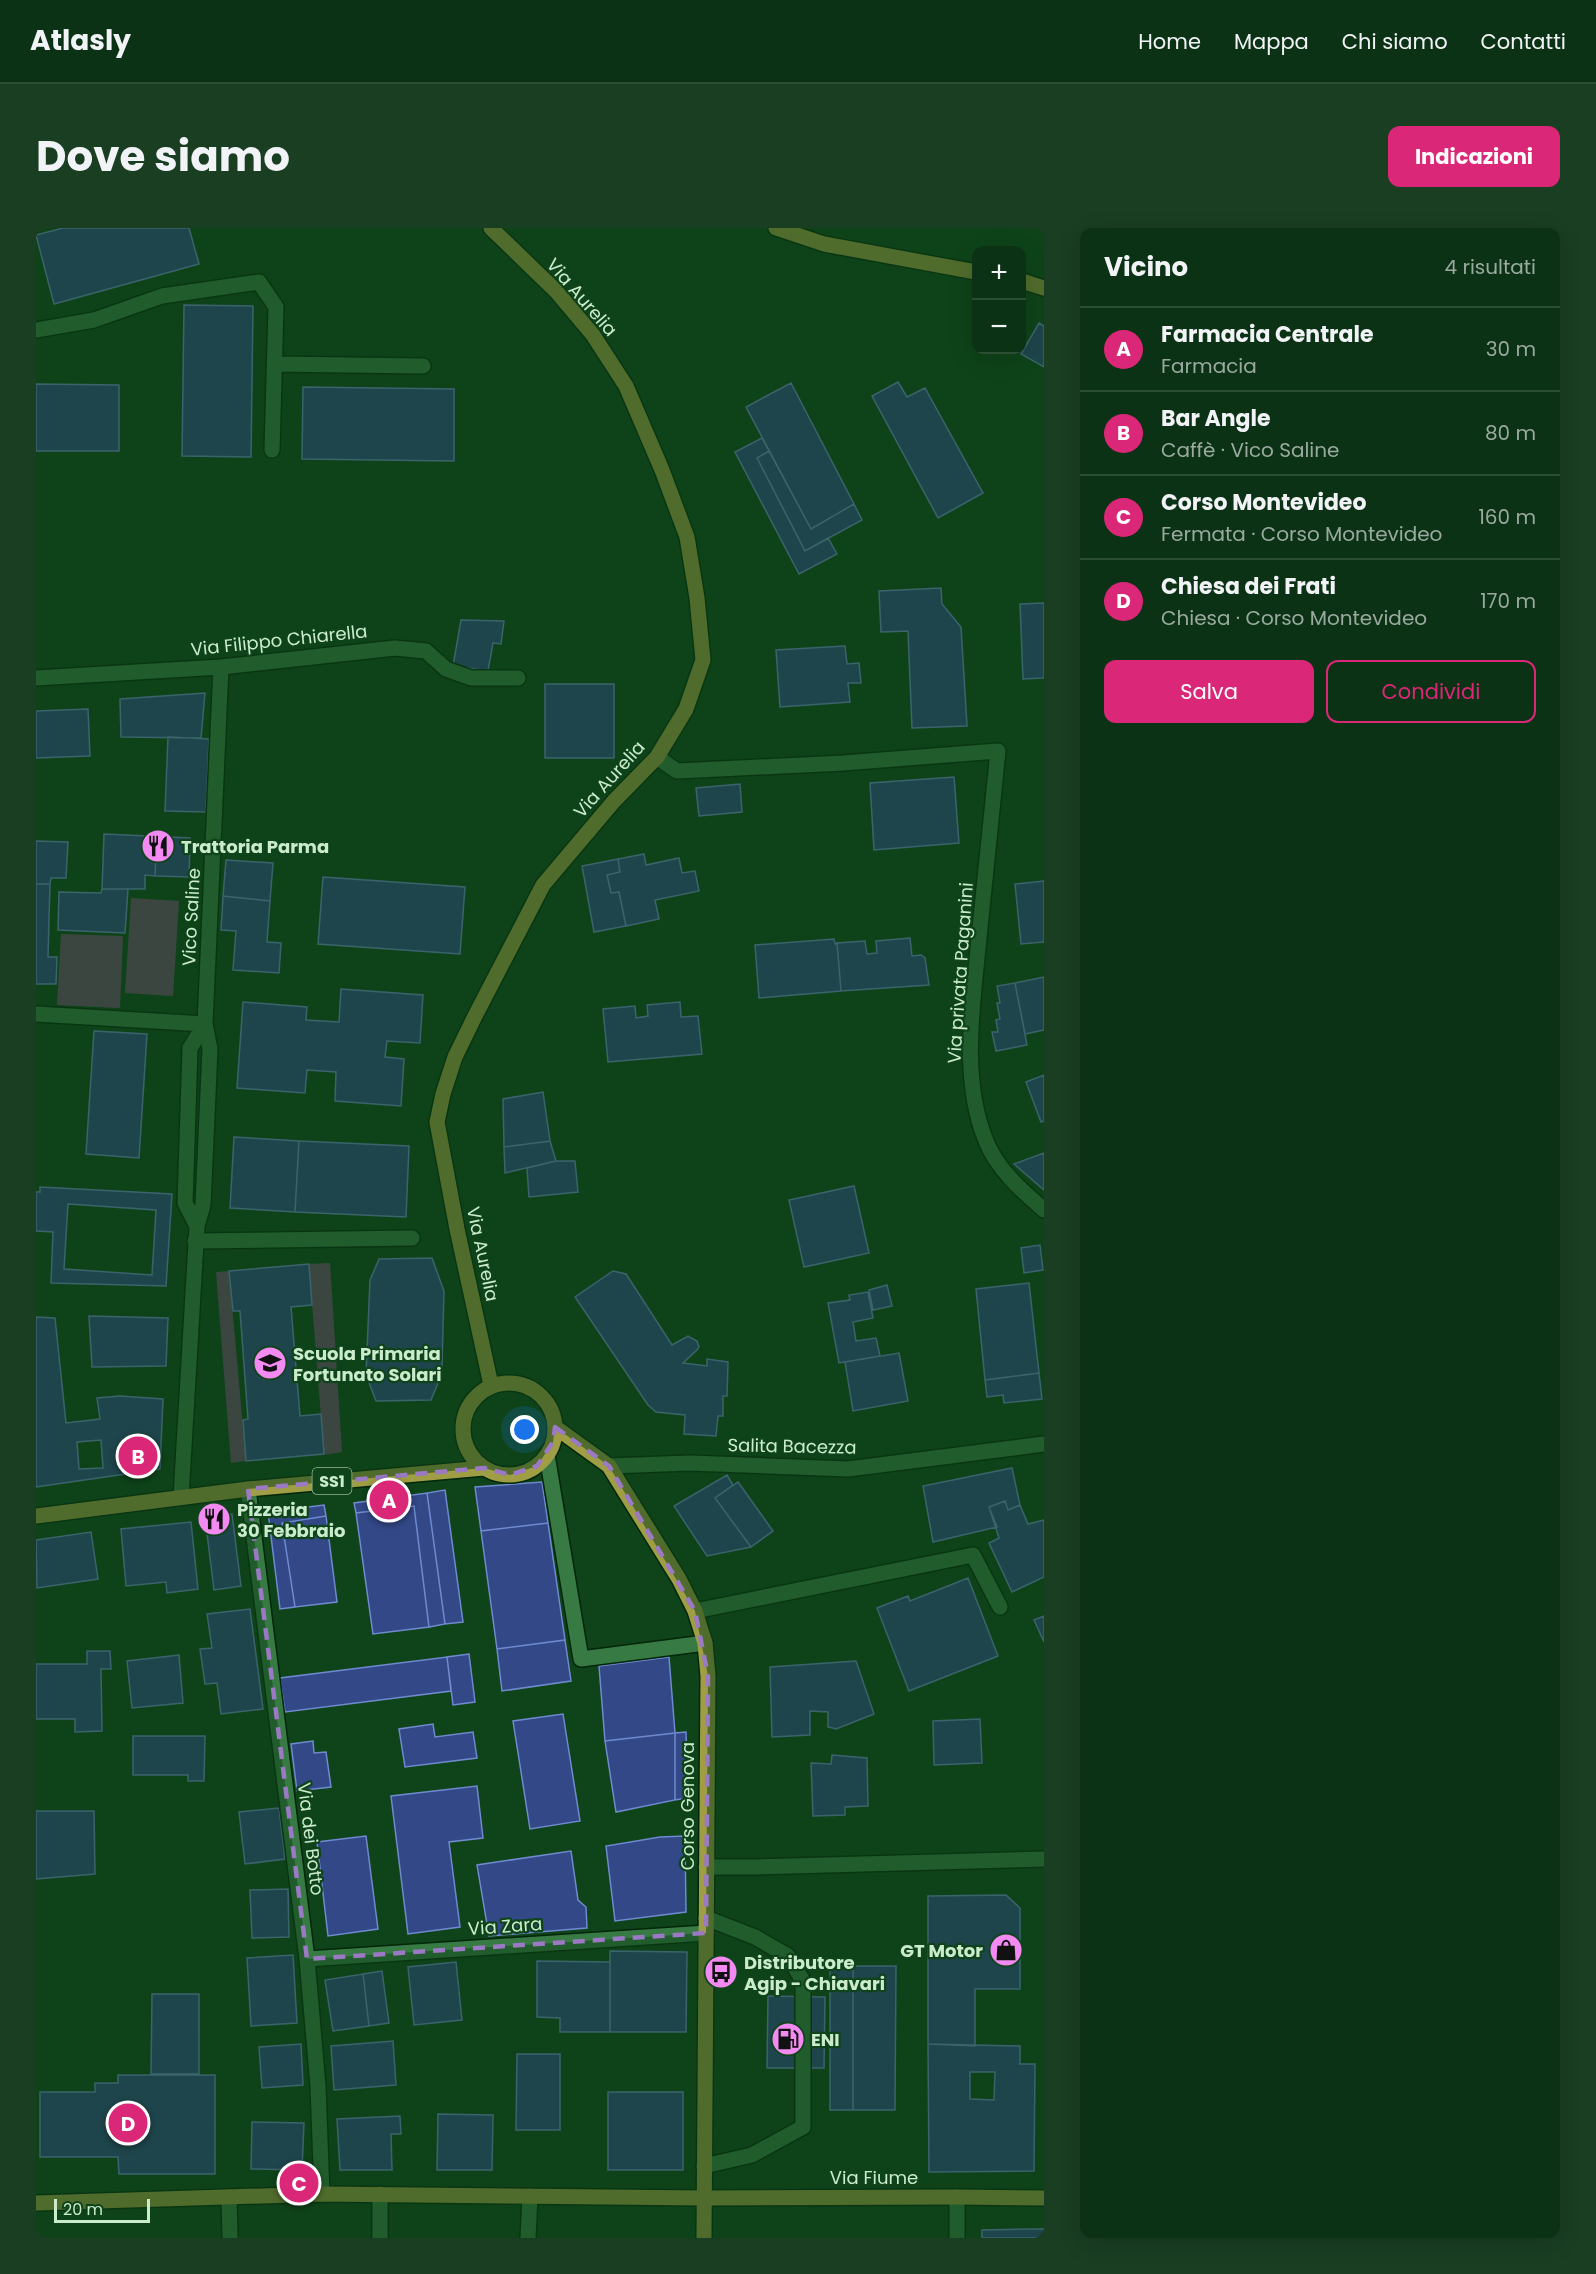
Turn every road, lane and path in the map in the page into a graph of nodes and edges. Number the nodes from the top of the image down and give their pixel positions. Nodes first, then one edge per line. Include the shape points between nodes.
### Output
1 (491, 228) edge
2 (776, 228) edge
3 (972, 271) edge
4 (1026, 282) edge
5 (1044, 288) edge
6 (36, 330) edge
7 (274, 364) junction
8 (423, 366) dead end
9 (272, 450) dead end
10 (221, 667) junction
11 (36, 678) edge
12 (518, 678) dead end
13 (657, 757) junction
14 (36, 1014) edge
15 (205, 1024) junction
16 (1044, 1210) edge
17 (412, 1238) dead end
18 (195, 1241) junction
19 (491, 1386) junction
20 (555, 1427) junction
21 (1044, 1444) edge
22 (547, 1455) junction
23 (609, 1466) junction
24 (484, 1468) junction
25 (248, 1489) junction
26 (181, 1497) junction
27 (36, 1516) edge
28 (1000, 1607) dead end
29 (695, 1611) junction
30 (705, 1643) junction
31 (1044, 1859) edge
32 (706, 1867) junction
33 (706, 1925) junction
34 (307, 1959) junction
35 (704, 2166) junction
36 (322, 2194) junction
37 (380, 2194) junction
38 (530, 2196) junction
39 (229, 2197) junction
40 (957, 2197) junction
41 (704, 2198) junction
42 (1044, 2198) edge
43 (36, 2202) edge
44 (231, 2238) edge
45 (380, 2238) edge
46 (528, 2238) edge
47 (704, 2238) edge
48 (957, 2238) edge

1 - 13 main road, Via Aurelia via 556,291 593,335 626,386 687,537 703,660 686,709
2 - 3 main road via 824,244
4 - 5 main road
6 - 7 street via 94,320 162,296 259,282 276,307
7 - 8 street
7 - 9 street
10 - 11 street, Via Filippo Chiarella
10 - 12 street, Via Filippo Chiarella via 395,648 426,651 446,669 471,678
10 - 15 street, Vico Saline
13 - 16 street, Via privata Paganini via 677,771 998,751 971,1042 973,1092 986,1143 1004,1170
13 - 19 main road, Via Aurelia via 543,885 455,1057 443,1094 437,1122
14 - 15 street
15 - 18 street, Vico Saline via 210,1049 202,1205
17 - 18 street
18 - 26 street, Vico Saline
19 - 20 main road via 506,1382 534,1390 545,1400
19 - 24 main road via 467,1408 462,1424 471,1456
20 - 22 main road
20 - 23 main road, Corso Genova
21 - 23 street, Salita Bacezza via 848,1469 690,1463
22 - 24 main road via 537,1466 518,1474
22 - 30 street via 581,1659
23 - 29 main road, Corso Genova
24 - 25 main road, SS1
25 - 26 main road, SS1
25 - 34 street, Via dei Botto
26 - 27 main road, SS1
28 - 29 street via 973,1555
29 - 30 main road, Corso Genova
30 - 32 main road, Corso Genova
31 - 32 street
32 - 33 main road, Corso Genova
33 - 34 street, Via Zara
33 - 35 main road, Corso Genova
33 - 35 street via 755,1936 788,1956 803,1981 803,2127 752,2155
34 - 36 street, Via dei Botto
35 - 41 main road, Corso Genova
36 - 37 main road, Via Fiume
36 - 39 main road, Via Fiume
37 - 38 main road, Via Fiume
37 - 45 street
38 - 41 main road, Via Fiume
38 - 46 street
39 - 43 main road, Via Fiume
39 - 44 street
40 - 41 main road, Via Fiume
40 - 42 main road, Via Fiume
40 - 48 street
41 - 47 main road, Corso Genova

